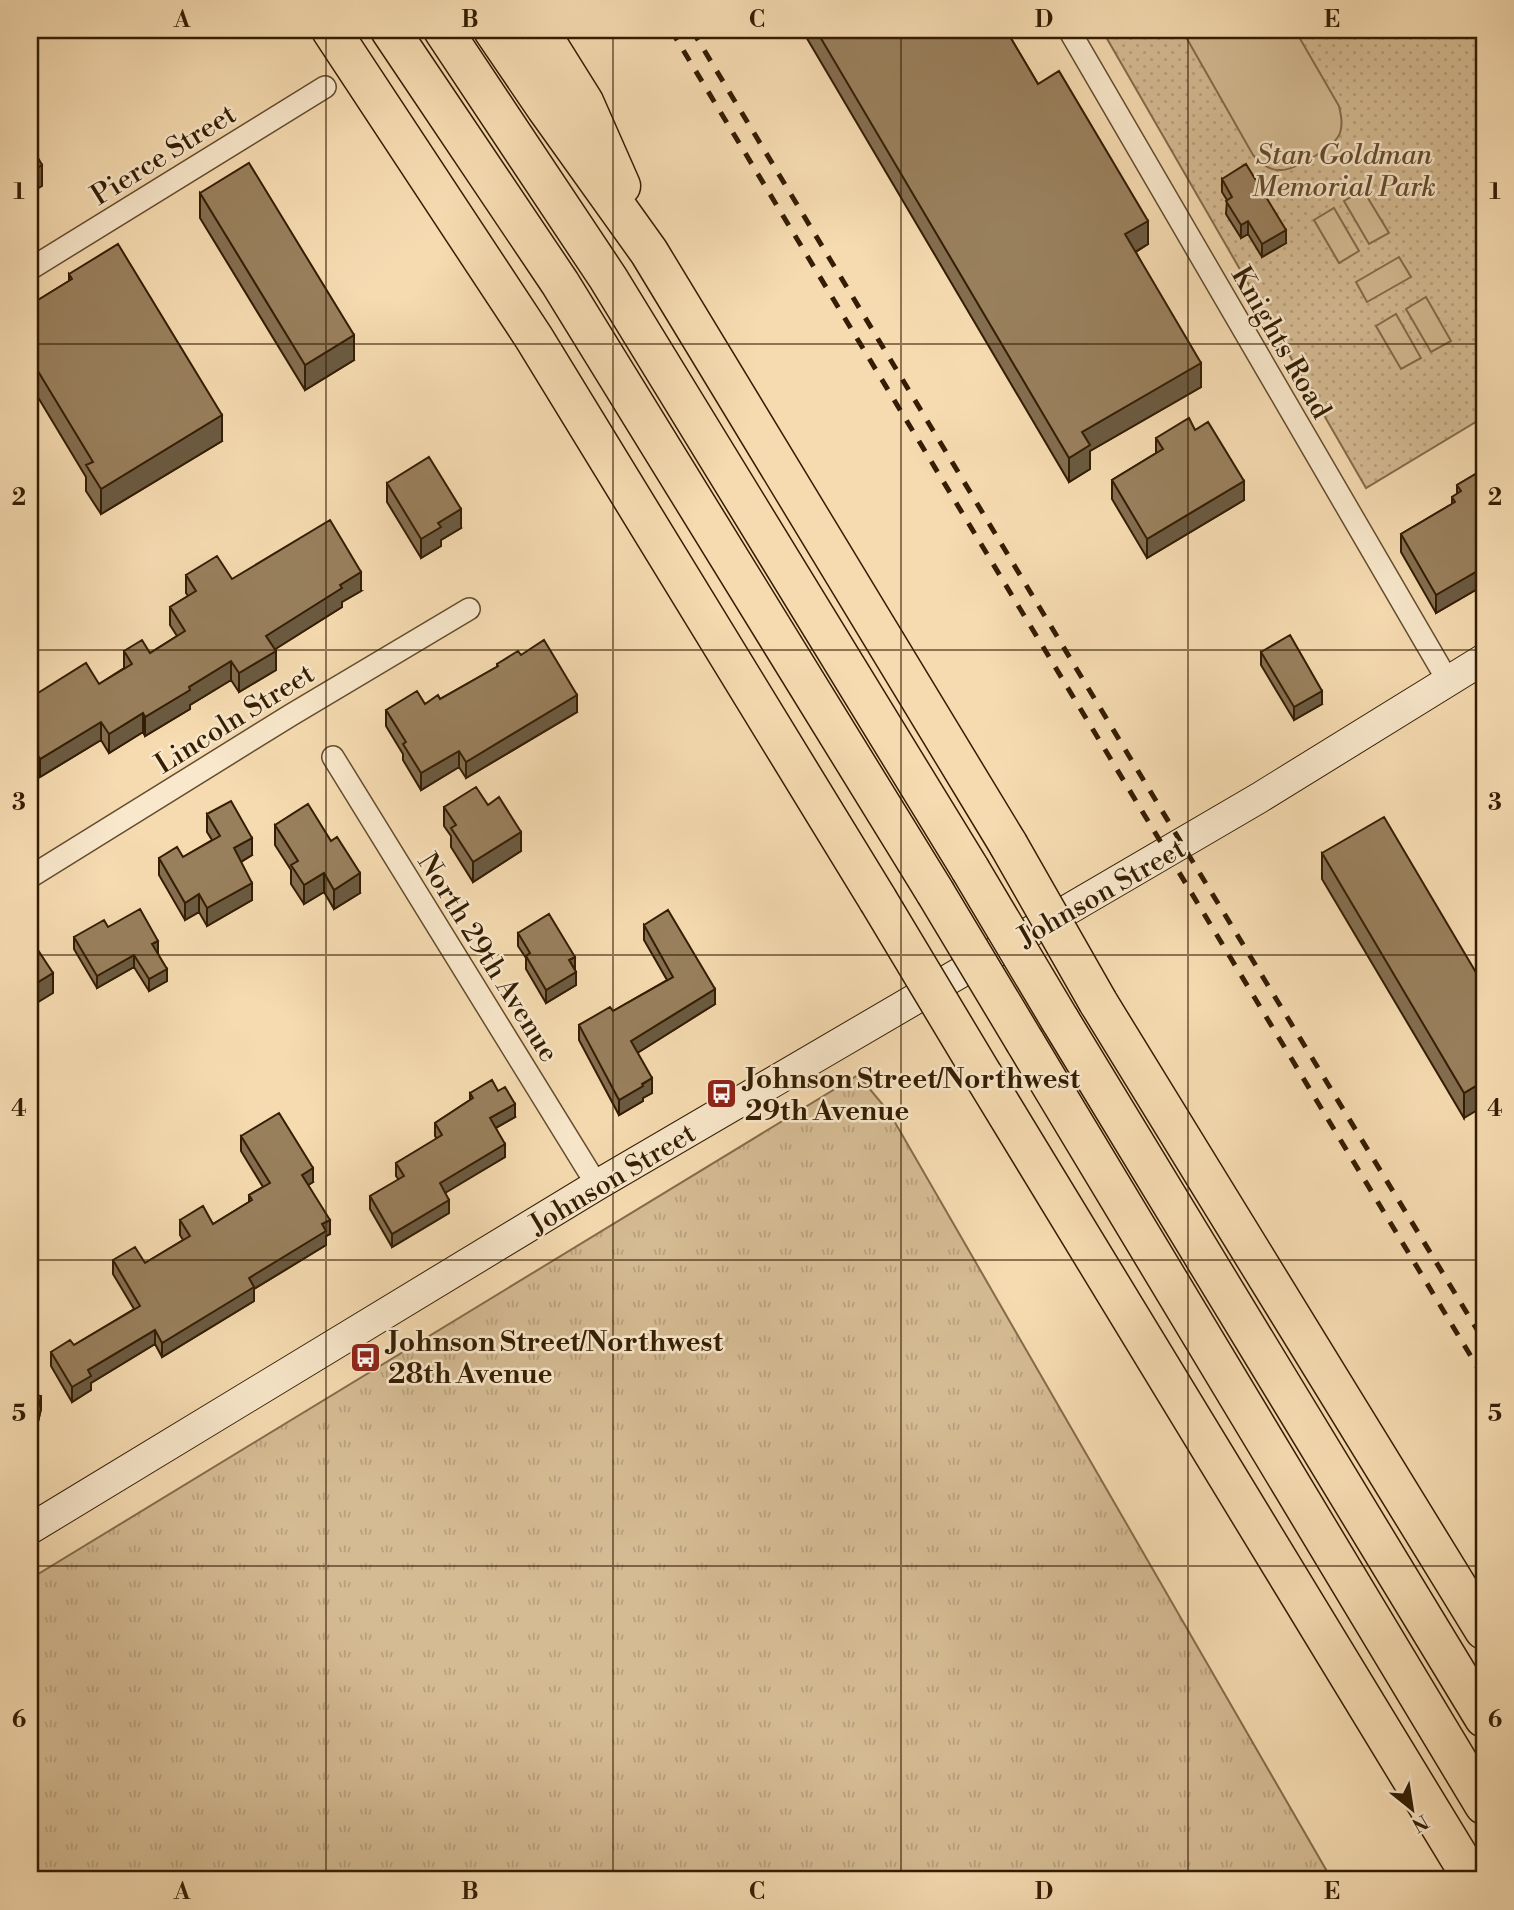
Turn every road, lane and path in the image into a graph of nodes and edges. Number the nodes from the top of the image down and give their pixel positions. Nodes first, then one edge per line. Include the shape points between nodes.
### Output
1 (331, 30) edge
2 (390, 30) edge
3 (443, 30) edge
4 (493, 30) edge
5 (539, 30) edge
6 (1069, 30) edge
7 (325, 87) dead end
8 (649, 252) junction
9 (30, 269) edge
10 (469, 608) dead end
11 (1484, 659) edge
12 (1448, 681) junction
13 (333, 757) dead end
14 (30, 877) edge
15 (597, 1185) junction
16 (30, 1529) edge
17 (1484, 1630) edge
18 (1484, 1717) edge
19 (1484, 1805) edge
20 (1474, 1880) edge

1 - 20 highway, bridge via 534,338
2 - 19 highway, bridge via 560,283 935,892
3 - 18 highway, bridge via 608,278
4 - 8 highway
5 - 8 highway via 584,102
6 - 12 street, Knights Road
7 - 9 street, Pierce Street
8 - 17 highway, bridge via 1008,844 1098,1002
10 - 14 street, Lincoln Street
11 - 12 street, Johnson Street
12 - 15 street, Johnson Street via 1204,831
13 - 15 street, North 29th Avenue
15 - 16 street, Johnson Street

